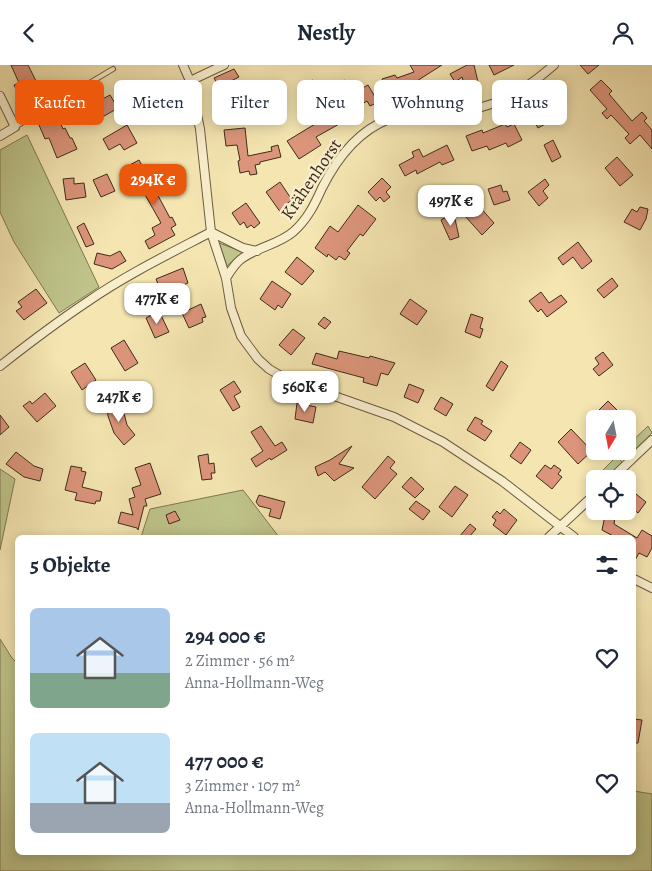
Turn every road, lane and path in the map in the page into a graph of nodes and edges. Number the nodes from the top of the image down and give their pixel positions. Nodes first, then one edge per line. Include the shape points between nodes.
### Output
1 (183, 65) edge
2 (224, 65) edge
3 (554, 65) edge
4 (113, 69) dead end
5 (190, 80) edge
6 (192, 80) edge
7 (0, 96) edge
8 (199, 125) edge
9 (15, 127) junction
10 (0, 136) edge
11 (211, 232) junction
12 (257, 251) junction
13 (226, 278) junction
14 (0, 366) edge
15 (652, 440) edge
16 (620, 470) edge
17 (586, 502) edge
18 (560, 527) junction
19 (551, 535) edge
20 (571, 535) edge
21 (636, 580) edge
22 (652, 588) edge

1 - 5 street
2 - 6 street
3 - 12 street, Krähenhorst via 511,97 467,110 405,114 376,125 358,137 341,157 300,225 280,242
4 - 9 lane
7 - 9 street
8 - 11 street
9 - 10 street
11 - 12 street via 243,248
11 - 13 street
11 - 14 street via 88,301
12 - 13 street, Krähenhorst via 240,260
13 - 18 street via 230,308 241,336 269,369 301,385 413,425 479,465
15 - 16 street
17 - 18 street
18 - 19 street
18 - 20 street
21 - 22 street

